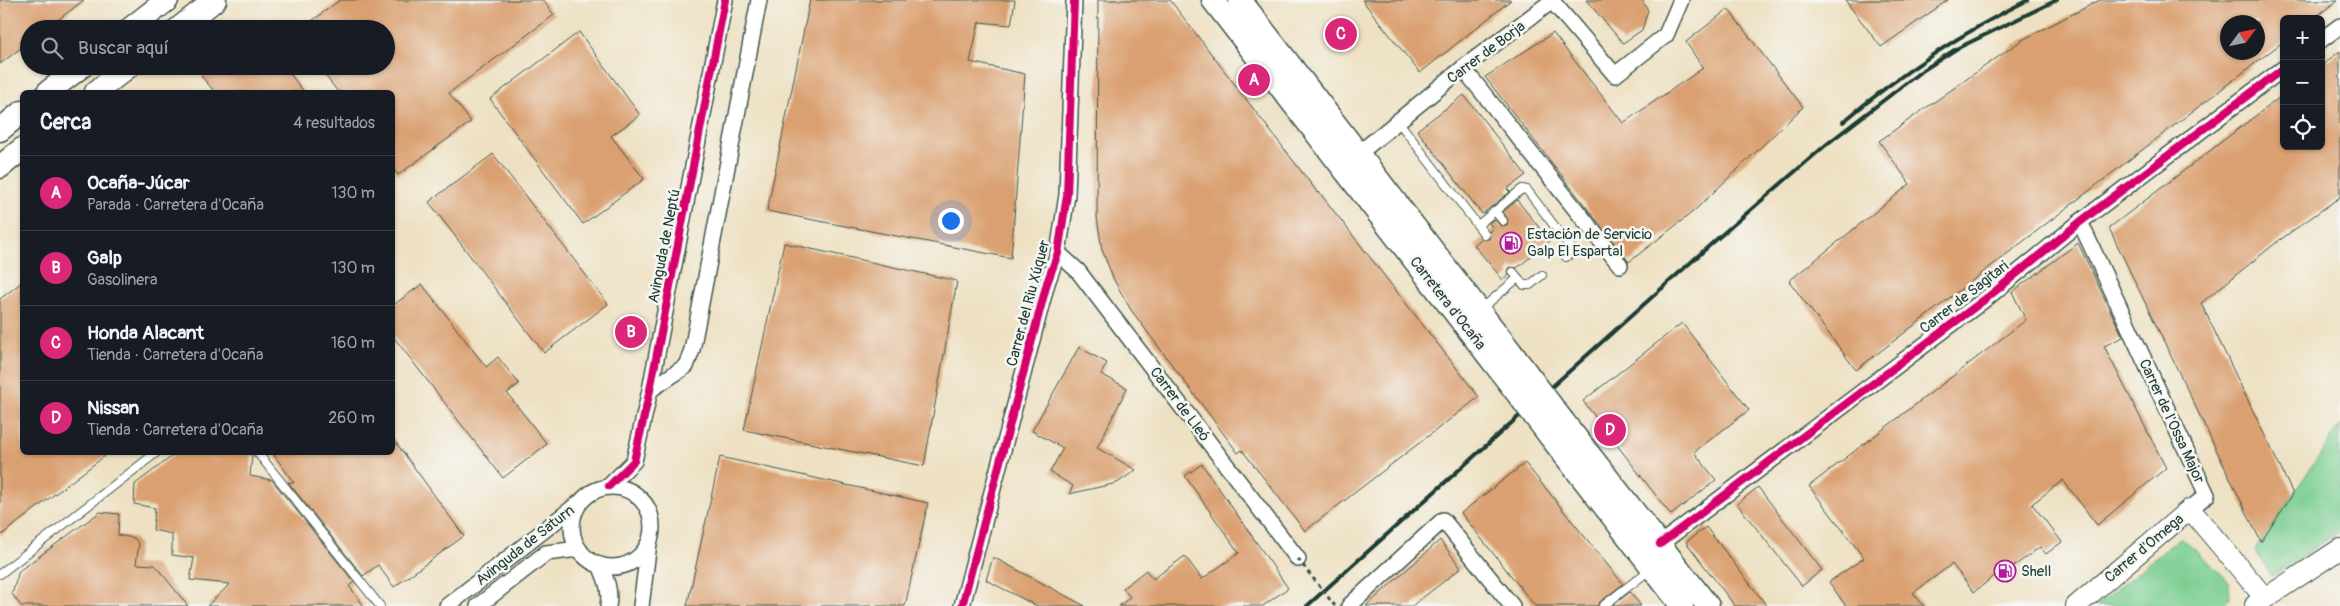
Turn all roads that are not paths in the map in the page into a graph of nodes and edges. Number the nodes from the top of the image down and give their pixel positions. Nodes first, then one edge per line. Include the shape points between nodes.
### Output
1 (166, 0) edge
2 (215, 0) edge
3 (725, 0) edge
4 (759, 0) edge
5 (1074, 0) edge
6 (1213, 0) edge
7 (1240, 0) edge
8 (1682, 0) edge
9 (141, 20) edge
10 (189, 20) edge
11 (2340, 26) edge
12 (2325, 37) edge
13 (1463, 68) junction
14 (2280, 71) edge
15 (70, 75) edge
16 (118, 75) edge
17 (51, 90) edge
18 (99, 90) edge
19 (20, 113) edge
20 (1398, 121) junction
21 (0, 128) edge
22 (20, 151) edge
23 (1358, 154) junction
24 (0, 167) edge
25 (1353, 182) junction
26 (1495, 211) junction
27 (1502, 221) dead end
28 (2080, 222) junction
29 (1478, 225) junction
30 (1485, 235) dead end
31 (1058, 253) junction
32 (1566, 257) dead end
33 (1620, 265) dead end
34 (1542, 275) dead end
35 (1479, 310) junction
36 (1503, 358) junction
37 (650, 390) junction
38 (1556, 428) junction
39 (153, 455) edge
40 (259, 455) edge
41 (609, 486) junction
42 (580, 502) junction
43 (2190, 509) junction
44 (650, 541) junction
45 (1660, 544) junction
46 (579, 549) junction
47 (2340, 549) edge
48 (1298, 559) road end
49 (600, 564) junction
50 (1652, 568) junction
51 (0, 574) edge
52 (2259, 602) edge
53 (380, 606) edge
54 (447, 606) edge
55 (478, 606) edge
56 (608, 606) edge
57 (641, 606) edge
58 (962, 606) edge
59 (1349, 606) edge
60 (1512, 606) edge
61 (1603, 606) edge
62 (1682, 606) edge
63 (1708, 606) edge
64 (2076, 606) edge

1 - 9 main road
2 - 10 main road
3 - 37 street, Avinguda de Neptú
4 - 37 street via 692,350 686,366
5 - 31 street, Carrer del Riu Xúquer via 1067,195
6 - 25 main road, Carretera d'Ocaña
7 - 23 main road, Carretera d'Ocaña
8 - 13 street, Carrer de Borja via 1666,34 1615,75 1552,1
11 - 12 street
13 - 20 street, Carrer de Borja
13 - 33 street
14 - 28 street, Carrer de Sagitari
15 - 17 main road
16 - 18 main road
19 - 21 main road
20 - 23 street, Carrer de Borja
20 - 29 lane
22 - 24 main road
23 - 25 street
23 - 35 main road, Carretera d'Ocaña
25 - 36 main road, Carretera d'Ocaña
26 - 27 lane
26 - 29 lane
26 - 32 lane via 1522,189 1527,190 1572,248
28 - 43 street, Carrer de l'Ossa Major via 2207,495
28 - 45 street, Carrer de Sagitari via 1988,297
29 - 30 lane
31 - 48 street, Carrer de Lleó via 1078,271
31 - 58 street, Carrer del Riu Xúquer via 1047,283
34 - 35 lane via 1530,285 1524,285 1516,275
35 - 36 main road, Carretera d'Ocaña
36 - 38 main road, Carretera d'Ocaña, bridge
37 - 41 street, Avinguda de Neptú via 634,461
38 - 45 main road, Carretera d'Ocaña
38 - 50 main road, Carretera d'Ocaña
39 - 51 lane
40 - 53 lane
41 - 42 street via 598,489
41 - 44 street via 634,493 644,503 651,521
42 - 46 street via 572,526
42 - 54 street, Avinguda de Saturn
43 - 52 street
43 - 64 street, Carrer d'Omega
44 - 49 street via 629,563 615,566
44 - 57 street
45 - 63 main road, Carretera d'Ocaña
46 - 49 street
46 - 55 street, Avinguda de Saturn via 546,553
47 - 52 street
49 - 56 street via 607,580
50 - 61 lane
50 - 62 main road, Carretera d'Ocaña
59 - 60 street via 1443,520

